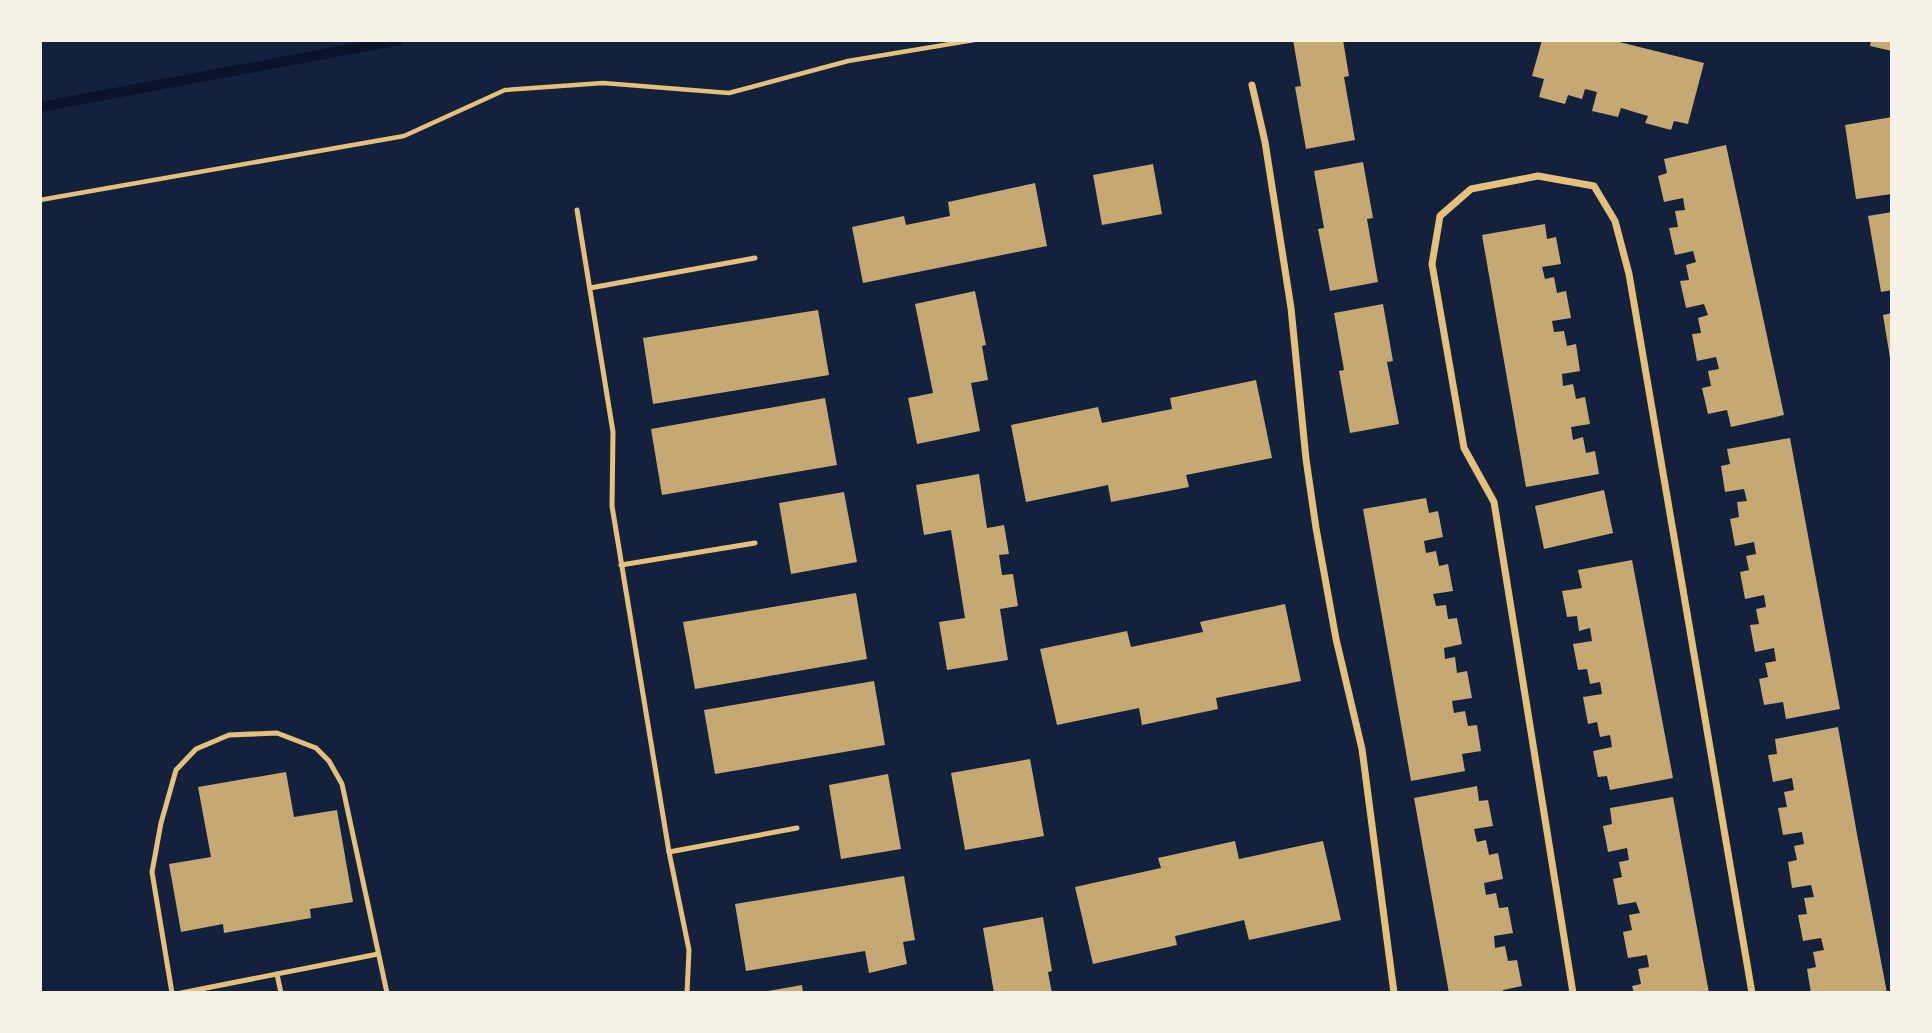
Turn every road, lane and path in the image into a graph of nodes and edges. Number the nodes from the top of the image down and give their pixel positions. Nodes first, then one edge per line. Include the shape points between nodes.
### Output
1 (974, 40) edge
2 (1252, 85) dead end
3 (40, 200) edge
4 (577, 210) dead end
5 (755, 258) dead end
6 (590, 288) junction
7 (755, 543) dead end
8 (621, 565) junction
9 (797, 828) dead end
10 (668, 852) junction
11 (378, 954) junction
12 (276, 974) junction
13 (172, 993) edge
14 (181, 993) edge
15 (281, 993) edge
16 (387, 993) edge
17 (687, 993) edge
18 (1394, 993) edge
19 (1573, 993) edge
20 (1752, 993) edge

1 - 3 path via 848,61 729,93 603,83 505,90 404,136
2 - 18 street via 1291,308 1316,528 1362,749
4 - 6 lane
5 - 6 lane
6 - 8 lane via 613,432 612,506
7 - 8 lane
8 - 10 lane
9 - 10 lane
10 - 17 lane via 689,950
11 - 12 lane
11 - 13 lane via 342,784 329,761 316,748 277,733 229,735 196,749 176,770 161,823 152,872
11 - 16 lane
12 - 14 lane
12 - 15 lane
19 - 20 street via 1494,502 1464,448 1432,264 1440,216 1471,189 1538,176 1594,186 1615,222 1629,274

